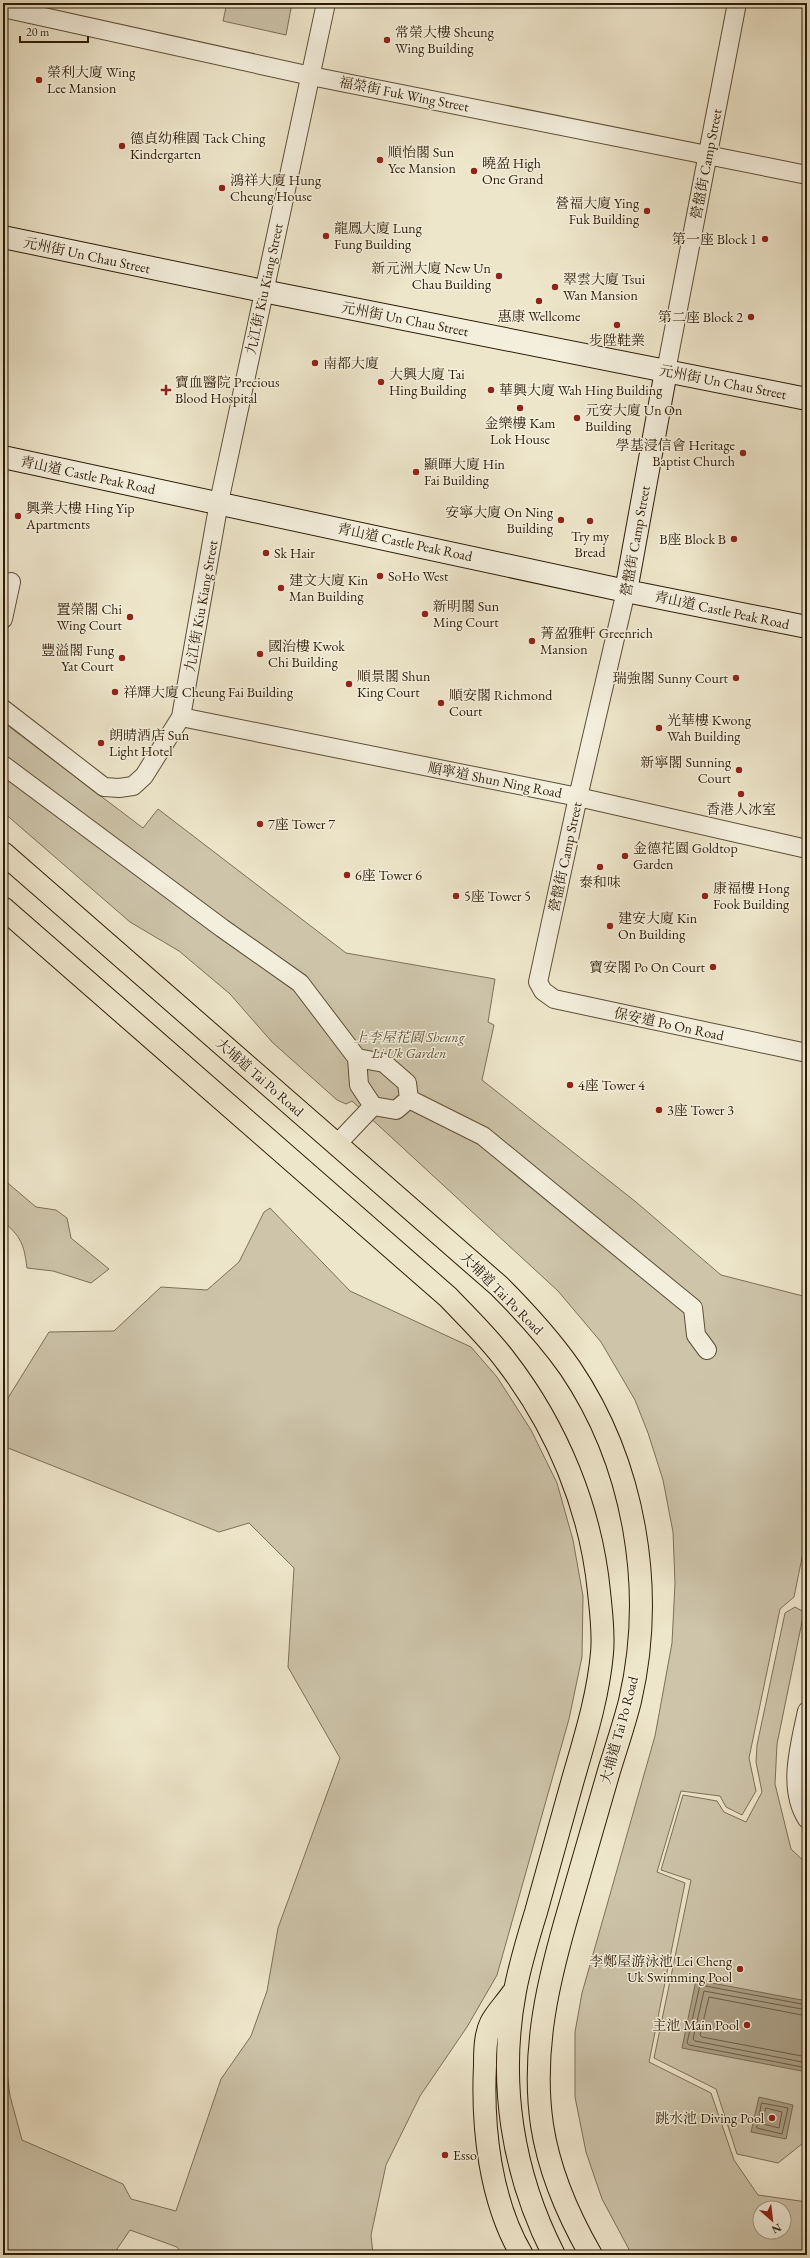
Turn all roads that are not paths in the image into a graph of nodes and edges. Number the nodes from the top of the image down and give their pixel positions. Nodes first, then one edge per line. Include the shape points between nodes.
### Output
1 (326, 3) edge
2 (737, 3) edge
3 (3, 8) edge
4 (311, 76) junction
5 (708, 155) junction
6 (807, 175) edge
7 (3, 237) edge
8 (263, 291) junction
9 (666, 371) junction
10 (807, 399) edge
11 (3, 457) edge
12 (220, 502) junction
13 (12, 582) dead end
14 (626, 591) junction
15 (3, 619) edge
16 (807, 627) edge
17 (3, 709) edge
18 (181, 717) junction
19 (3, 764) edge
20 (578, 797) junction
21 (807, 849) edge
22 (3, 853) edge
23 (3, 908) edge
24 (538, 982) joint
25 (807, 1053) edge
26 (357, 1058) junction
27 (410, 1099) junction
28 (373, 1106) junction
29 (337, 1144) junction
30 (707, 1350) dead end
31 (807, 1711) edge
32 (806, 1818) edge
33 (515, 1990) junction
34 (522, 2255) edge
35 (554, 2255) edge
36 (591, 2255) edge

1 - 4 street, 九江街 Kiu Kiang Street
2 - 5 street, 營盤街 Camp Street
3 - 4 street, 福榮街 Fuk Wing Street
4 - 5 street, 福榮街 Fuk Wing Street
4 - 8 street, 九江街 Kiu Kiang Street
5 - 6 street, 福榮街 Fuk Wing Street
5 - 9 street, 營盤街 Camp Street
7 - 8 main road, 元州街 Un Chau Street
8 - 9 main road, 元州街 Un Chau Street
8 - 12 street, 九江街 Kiu Kiang Street
9 - 10 main road, 元州街 Un Chau Street
9 - 14 main road, 營盤街 Camp Street
11 - 12 main road, 青山道 Castle Peak Road
12 - 14 main road, 青山道 Castle Peak Road
12 - 18 street, 九江街 Kiu Kiang Street
13 - 15 street
14 - 16 main road, 青山道 Castle Peak Road
14 - 20 street, 營盤街 Camp Street
17 - 18 street via 104,787 119,788 132,786 144,776
18 - 20 street, 順寧道 Shun Ning Road
19 - 26 street via 222,928 300,983
20 - 21 street, 順寧道 Shun Ning Road
20 - 24 street, 營盤街 Camp Street
22 - 29 main road, 大埔道 Tai Po Road
23 - 33 main road via 448,1297 506,1362 553,1437 583,1509 592,1548 600,1598 602,1651 592,1713
24 - 25 street, 保安道 Po On Road via 543,991 554,999
26 - 27 street via 384,1063 407,1083
26 - 28 street via 359,1085
27 - 28 street via 396,1110
27 - 30 street via 483,1136 693,1308 696,1335
28 - 29 street
29 - 36 main road, 大埔道 Tai Po Road via 475,1263 524,1311 548,1339 588,1398 604,1431 627,1495 637,1550 640,1594 636,1668 630,1701 555,1959 542,2024 538,2060 541,2118 548,2153 568,2211
31 - 32 street via 796,1787
33 - 34 main road via 491,2024 484,2078 488,2143 494,2177 503,2211
33 - 35 main road via 507,2055 514,2143 531,2206

